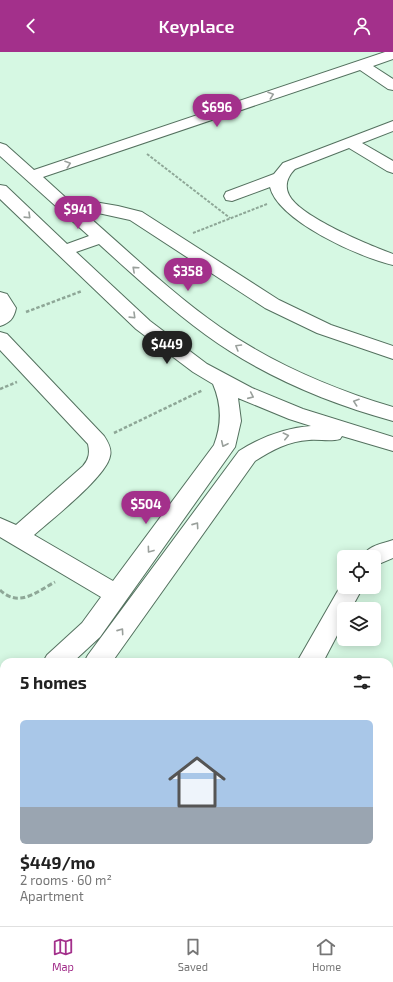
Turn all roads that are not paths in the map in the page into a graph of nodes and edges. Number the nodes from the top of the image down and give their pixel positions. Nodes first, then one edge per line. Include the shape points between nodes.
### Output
1 (362, 58) edge
2 (389, 59) edge
3 (393, 86) edge
4 (393, 126) edge
5 (350, 142) junction
6 (0, 148) edge
7 (56, 152) dead end
8 (28, 167) junction
9 (393, 168) edge
10 (279, 178) junction
11 (0, 190) edge
12 (232, 196) dead end
13 (60, 201) junction
14 (102, 238) junction
15 (64, 251) junction
16 (393, 260) edge
17 (0, 338) edge
18 (393, 353) edge
19 (222, 381) junction
20 (393, 414) edge
21 (372, 438) junction
22 (393, 444) edge
23 (9, 531) edge
24 (393, 549) edge
25 (381, 553) edge
26 (117, 594) junction
27 (347, 594) edge
28 (60, 658) edge
29 (100, 658) edge
30 (312, 658) edge

1 - 2 street
1 - 3 street
1 - 7 street
8 -> 1 street via 132,142
4 - 5 street
5 - 9 street
5 - 10 street via 289,166
6 - 8 street
8 - 13 street
10 - 12 street
10 - 16 street via 282,199 288,205 334,234
11 -> 15 street
13 - 14 street
13 - 18 street via 136,216 249,290 297,317 352,340
14 - 15 street
20 -> 14 street via 316,387 236,346 166,294
15 -> 19 street via 143,325 200,368
17 - 23 street via 101,448 98,464
19 -> 21 street via 296,414
19 -> 26 street via 229,396 232,413 224,447
21 - 22 street
29 -> 21 street via 247,456 262,445 280,437 301,433 323,432
23 - 26 street
24 - 25 street
26 - 28 street via 91,630
27 - 30 street

